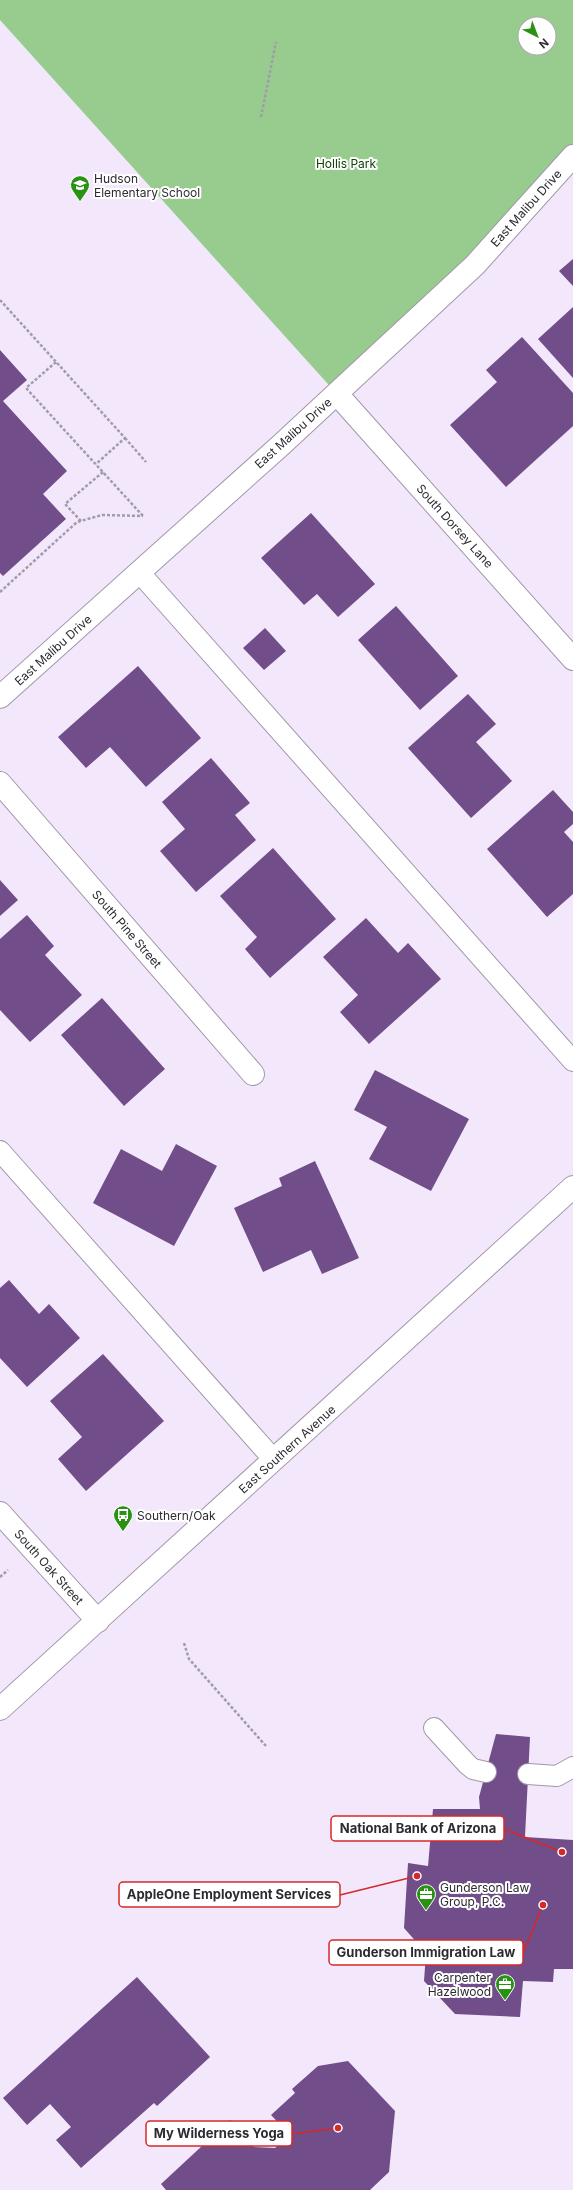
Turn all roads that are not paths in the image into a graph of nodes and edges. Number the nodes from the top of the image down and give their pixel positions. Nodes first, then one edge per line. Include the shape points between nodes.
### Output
1 (573, 156) edge
2 (337, 394) junction
3 (139, 572) junction
4 (573, 659) edge
5 (0, 698) edge
6 (0, 783) edge
7 (573, 1061) edge
8 (253, 1074) dead end
9 (0, 1150) edge
10 (573, 1187) edge
11 (274, 1460) junction
12 (0, 1513) edge
13 (98, 1621) junction
14 (0, 1709) edge
15 (434, 1728) dead end
16 (573, 1767) edge
17 (486, 1772) dead end
18 (528, 1774) dead end

1 - 2 street, East Malibu Drive via 475,264
2 - 3 street, East Malibu Drive
2 - 4 street, South Dorsey Lane
3 - 5 street, East Malibu Drive
3 - 7 lane
6 - 8 street, South Pine Street
9 - 11 lane
10 - 11 street, East Southern Avenue
11 - 13 street, East Southern Avenue
12 - 13 street, South Oak Street
13 - 14 street, East Southern Avenue
15 - 17 lane via 473,1770
16 - 18 lane via 557,1776

